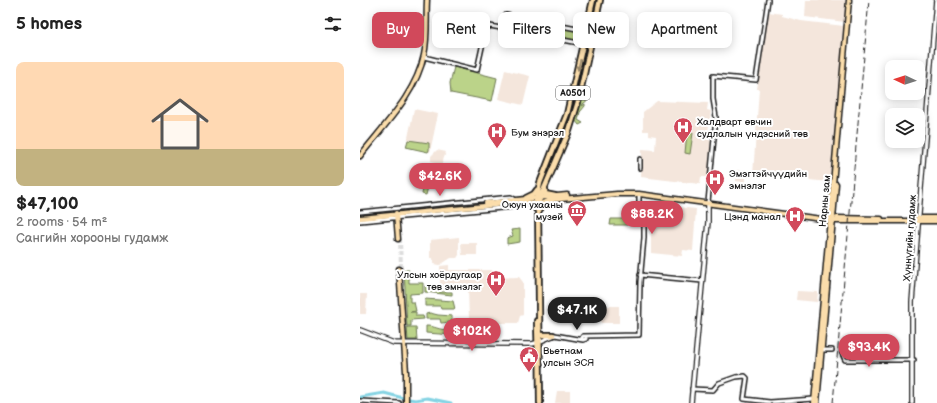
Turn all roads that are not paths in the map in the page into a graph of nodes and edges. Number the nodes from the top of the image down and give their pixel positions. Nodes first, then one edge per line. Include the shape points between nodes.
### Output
1 (428, 0) edge
2 (593, 0) edge
3 (600, 0) edge
4 (768, 0) edge
5 (850, 0) edge
6 (936, 0) edge
7 (591, 12) edge
8 (597, 12) edge
9 (498, 28) edge
10 (583, 48) edge
11 (590, 48) edge
12 (424, 57) junction
13 (557, 142) junction
14 (563, 146) junction
15 (554, 150) junction
16 (560, 153) junction
17 (360, 156) edge
18 (640, 159) dead end
19 (640, 168) dead end
20 (540, 183) junction
21 (546, 186) junction
22 (639, 194) junction
23 (576, 196) junction
24 (526, 198) junction
25 (554, 198) junction
26 (538, 199) junction
27 (519, 201) junction
28 (708, 203) junction
29 (536, 209) junction
30 (360, 212) edge
31 (398, 215) junction
32 (360, 217) edge
33 (538, 218) junction
34 (831, 219) junction
35 (937, 219) edge
36 (919, 220) junction
37 (360, 221) edge
38 (399, 239) tunnel mouth
39 (400, 268) tunnel mouth
40 (640, 275) junction
41 (702, 281) junction
42 (826, 288) junction
43 (360, 330) edge
44 (541, 335) junction
45 (553, 335) junction
46 (539, 342) junction
47 (404, 344) junction
48 (822, 350) junction
49 (832, 351) tunnel mouth
50 (842, 353) tunnel mouth
51 (913, 360) junction
52 (819, 364) junction
53 (692, 389) junction
54 (360, 401) edge
55 (815, 402) edge
56 (399, 403) edge
57 (408, 403) edge
58 (539, 403) edge
59 (690, 403) edge
60 (913, 403) edge

1 - 12 main road
2 - 7 highway, A0501
3 - 8 highway, A0501
4 - 28 street via 757,79 754,81 713,76 715,113
5 - 34 main road, Нарны зам
6 - 36 main road, Хүннүгийн гудамж
9 - 12 street via 488,27 477,70
10 -> 13 highway, A0501 via 567,114
11 - 14 highway, A0501 via 578,102
12 - 17 main road via 408,94
13 - 14 highway via 558,147
13 - 15 highway, A0501
14 - 16 highway, A0501
15 - 16 highway via 558,148
15 - 20 highway, A0501
16 - 21 highway, A0501
18 - 19 street
20 - 24 highway via 534,194
20 - 26 highway, A0501
21 - 25 highway via 545,194
21 - 26 highway, A0501
22 - 23 main road
22 - 28 main road
22 - 40 street via 644,216
23 - 25 main road
23 - 28 main road via 638,192
24 - 26 main road
24 - 27 main road
25 - 26 main road
25 - 33 highway via 542,205
26 - 27 main road
26 - 29 highway, A0501
26 - 33 highway, A0501
27 - 29 highway via 532,203
27 - 30 street via 511,197
27 - 31 main road
27 - 31 street via 513,207
28 - 34 main road
28 - 41 main road
29 - 46 highway, A0501
31 - 32 main road
31 - 37 street
31 - 38 main road
33 - 44 highway, A0501
34 - 36 main road
34 - 36 main road via 854,222
34 - 42 main road, Нарны зам
35 - 36 main road
36 - 51 main road, Хүннүгийн гудамж via 912,308
39 - 47 main road
40 - 41 street
40 - 45 street via 640,334 582,336 582,339
41 - 53 main road
42 - 48 main road, Нарны зам
42 - 52 main road, Нарны зам
43 - 47 main road via 392,343
44 - 45 highway
44 - 46 highway, A0501
45 - 46 street
46 - 47 main road
46 - 58 highway, A0501
47 - 57 main road
48 - 49 street
48 - 52 main road, Нарны зам
50 - 51 street via 844,360
51 - 60 main road, Хүннүгийн гудамж
52 - 55 main road, Нарны зам
53 - 55 street via 713,390 719,384 745,376 744,399
53 - 59 main road
54 - 56 street

